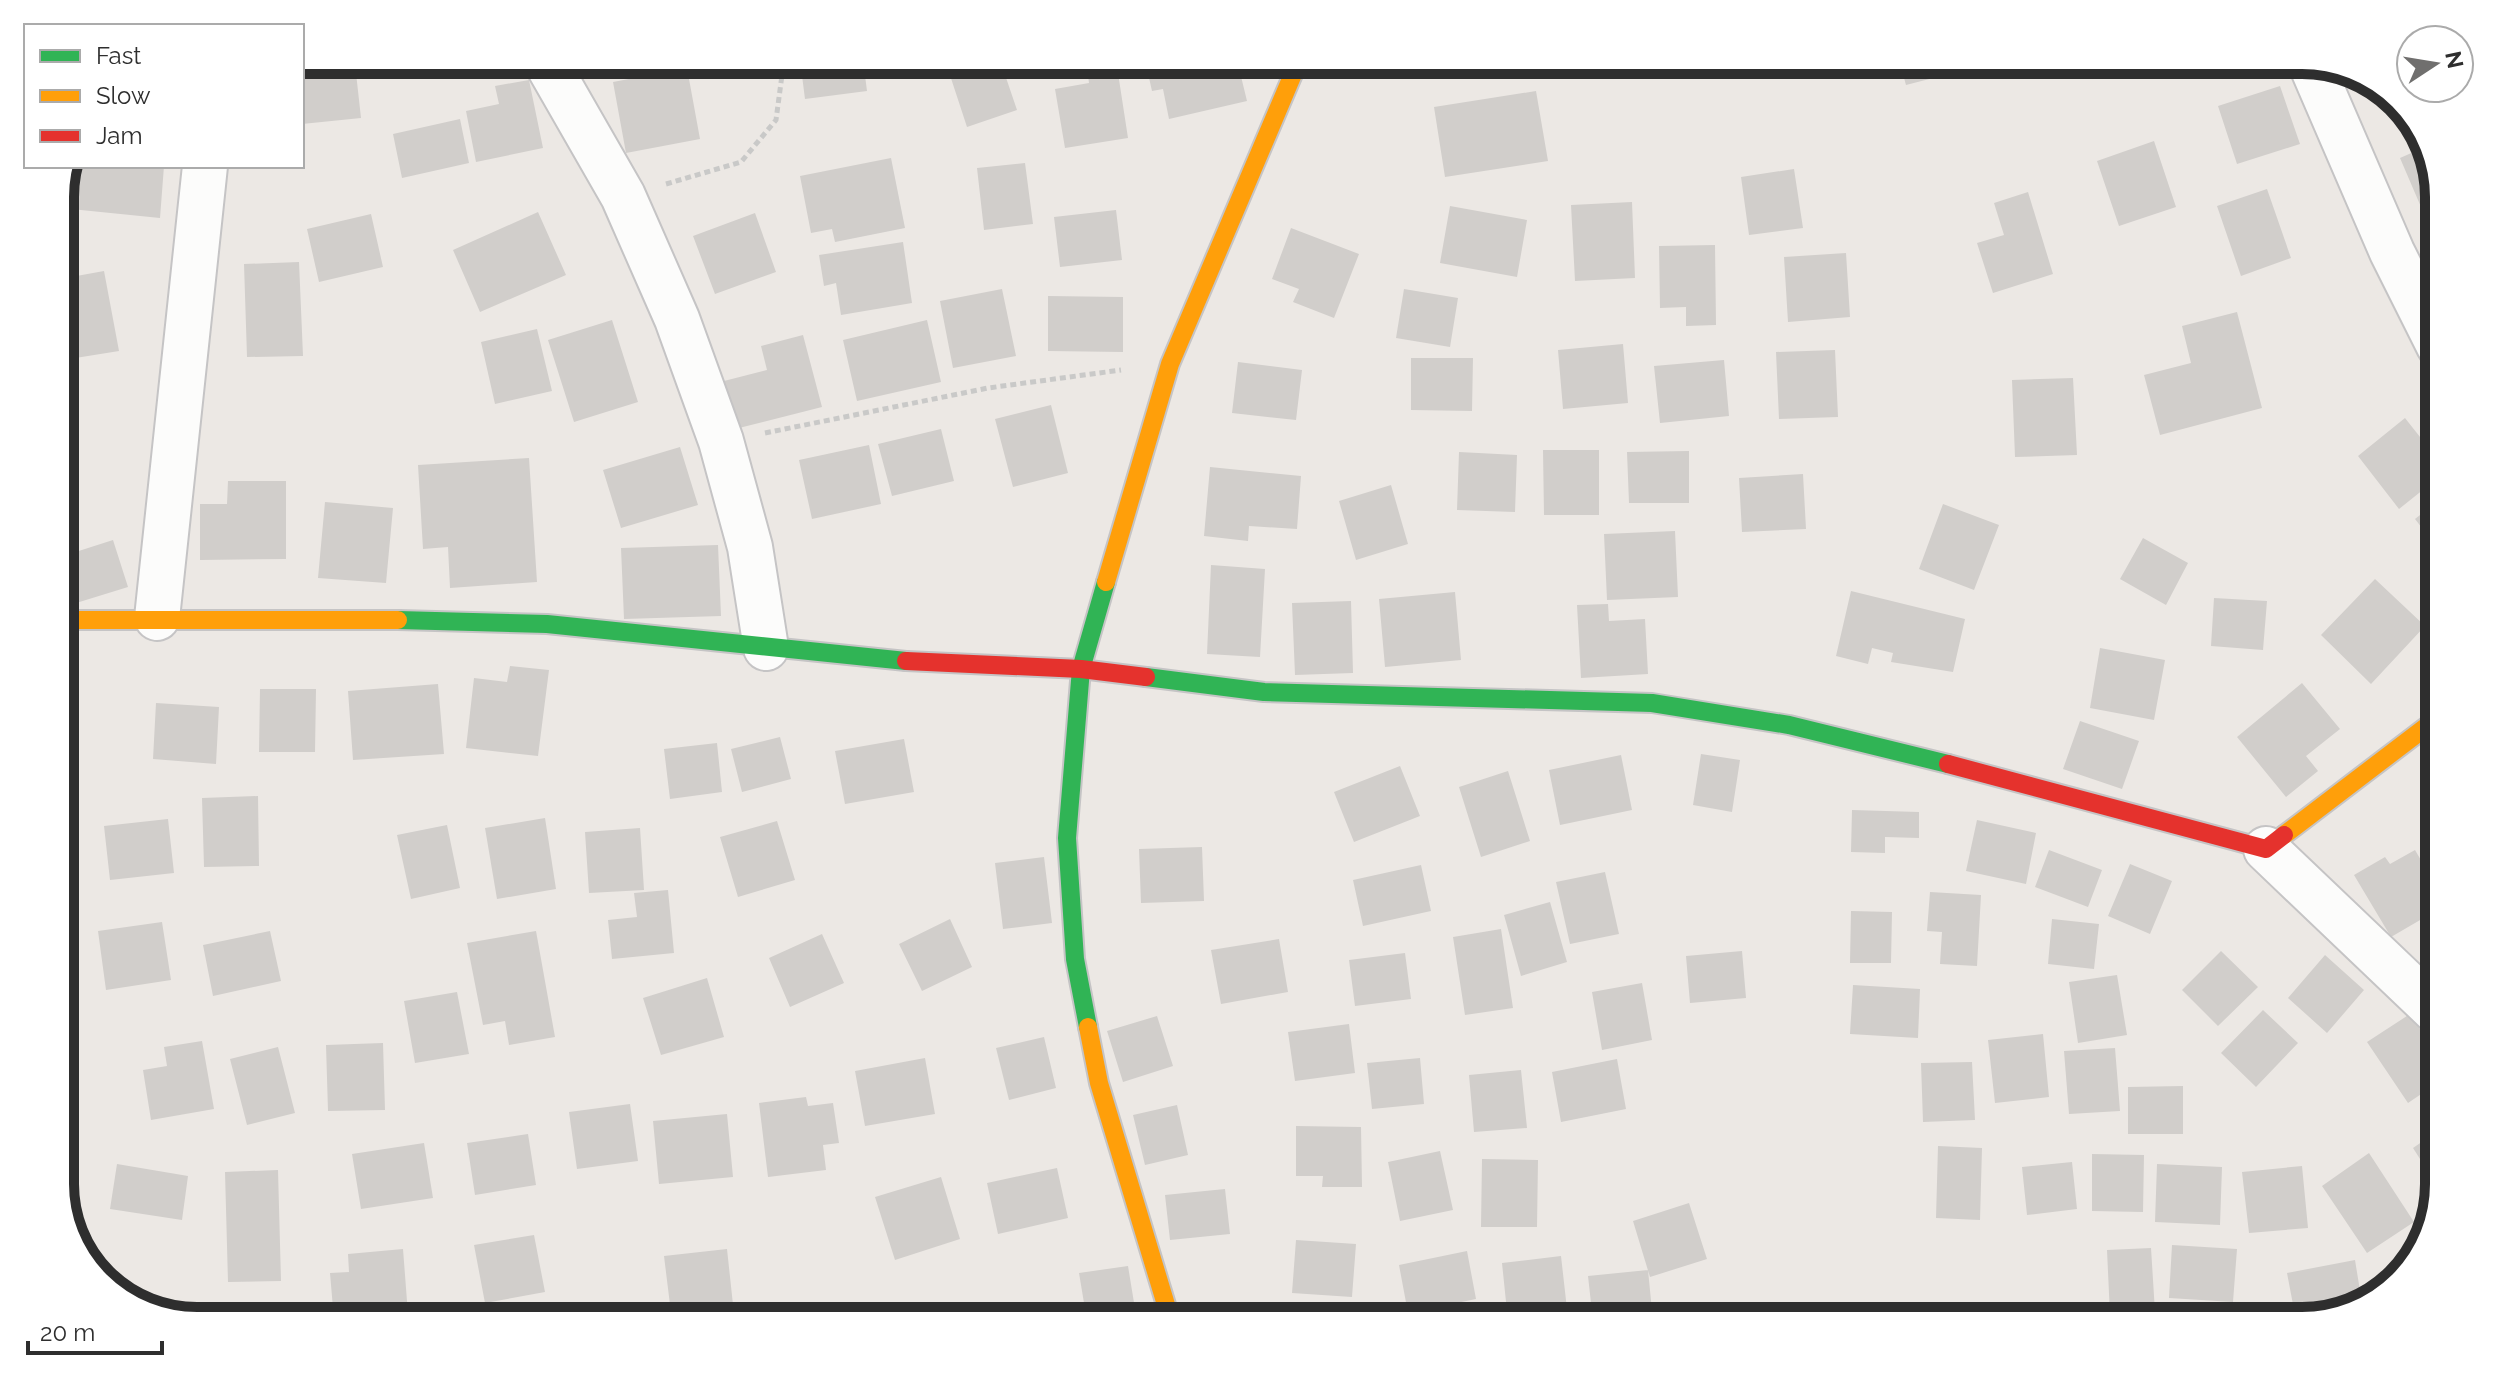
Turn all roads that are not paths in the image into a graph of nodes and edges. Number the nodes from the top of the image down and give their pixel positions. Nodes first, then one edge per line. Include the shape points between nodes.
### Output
1 (553, 74) edge
2 (1293, 74) edge
3 (2316, 75) edge
4 (205, 168) edge
5 (2425, 318) edge
6 (157, 618) junction
7 (74, 620) edge
8 (766, 648) junction
9 (1081, 669) junction
10 (2425, 728) edge
11 (2266, 849) junction
12 (2425, 1001) edge
13 (1167, 1307) edge

1 - 8 street via 623,196 677,319 721,441 750,547
2 - 9 street via 1170,364
3 - 5 street
4 - 6 street
6 - 7 street
6 - 8 street via 547,624
8 - 9 street via 953,666
9 - 11 street via 1264,692 1652,703 1805,729
9 - 13 street via 1067,838 1075,959 1099,1083
10 - 11 street
11 - 12 street

